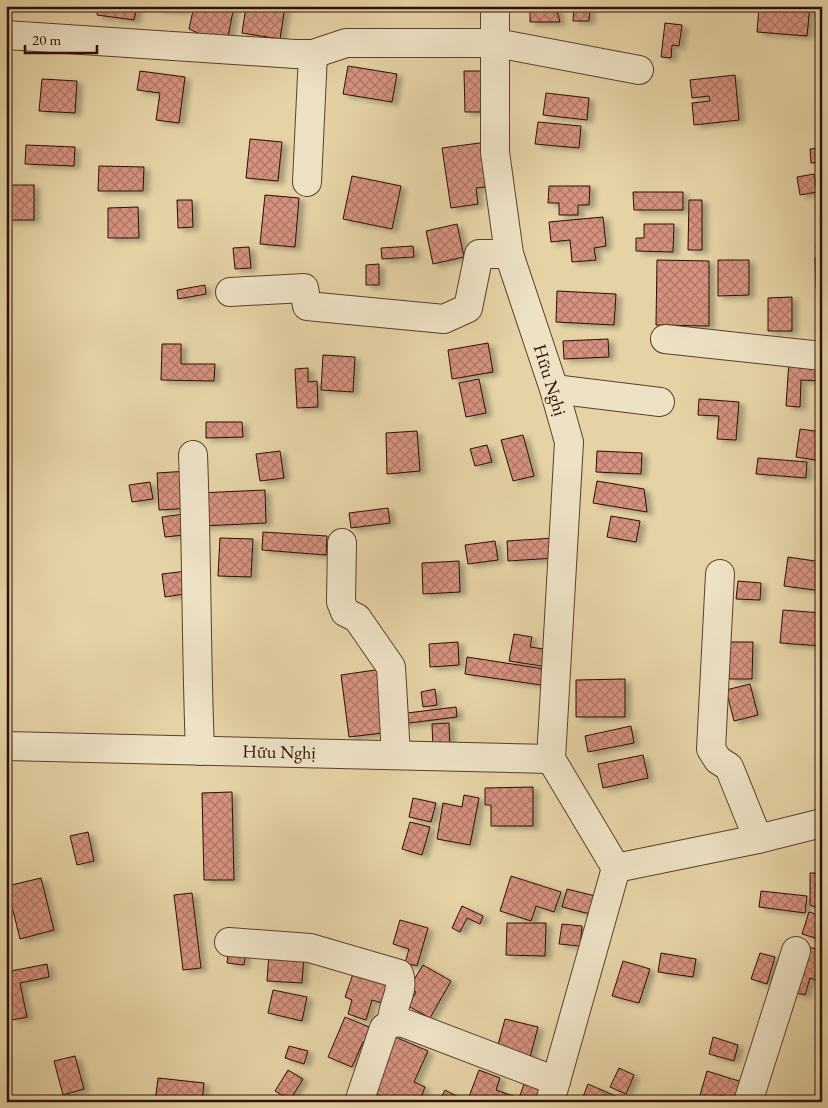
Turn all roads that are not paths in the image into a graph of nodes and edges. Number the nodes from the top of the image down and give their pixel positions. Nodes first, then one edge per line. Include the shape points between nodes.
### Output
1 (495, 6) edge
2 (6, 35) edge
3 (496, 43) junction
4 (314, 54) junction
5 (639, 70) dead end
6 (307, 182) dead end
7 (509, 254) junction
8 (230, 292) dead end
9 (665, 339) dead end
10 (822, 356) edge
11 (554, 389) junction
12 (660, 402) dead end
13 (193, 455) dead end
14 (342, 544) dead end
15 (720, 574) dead end
16 (6, 746) edge
17 (200, 751) junction
18 (396, 755) junction
19 (551, 759) junction
20 (822, 822) edge
21 (758, 839) junction
22 (616, 868) junction
23 (229, 942) dead end
24 (796, 951) dead end
25 (392, 1023) junction
26 (553, 1091) edge
27 (359, 1102) edge
28 (748, 1102) edge

1 - 3 street, Hữu Nghị
2 - 4 street
3 - 4 street via 346,42
3 - 5 street
3 - 7 street, Hữu Nghị via 495,152
4 - 6 street
7 - 8 street via 479,254 468,308 444,319 307,306 304,288
7 - 11 street, Hữu Nghị
9 - 10 street
11 - 12 street
11 - 19 street, Hữu Nghị via 569,442
13 - 17 street
14 - 18 street via 341,602 345,612 357,618 390,667
15 - 21 street via 711,749 718,760 729,767
16 - 17 street, Hữu Nghị
17 - 18 street, Hữu Nghị
18 - 19 street, Hữu Nghị
19 - 22 street
20 - 21 street
21 - 22 street
22 - 26 street
23 - 25 street via 310,948 399,974 400,990 391,1016
24 - 28 street
25 - 26 street via 401,1022
25 - 27 street via 384,1028

